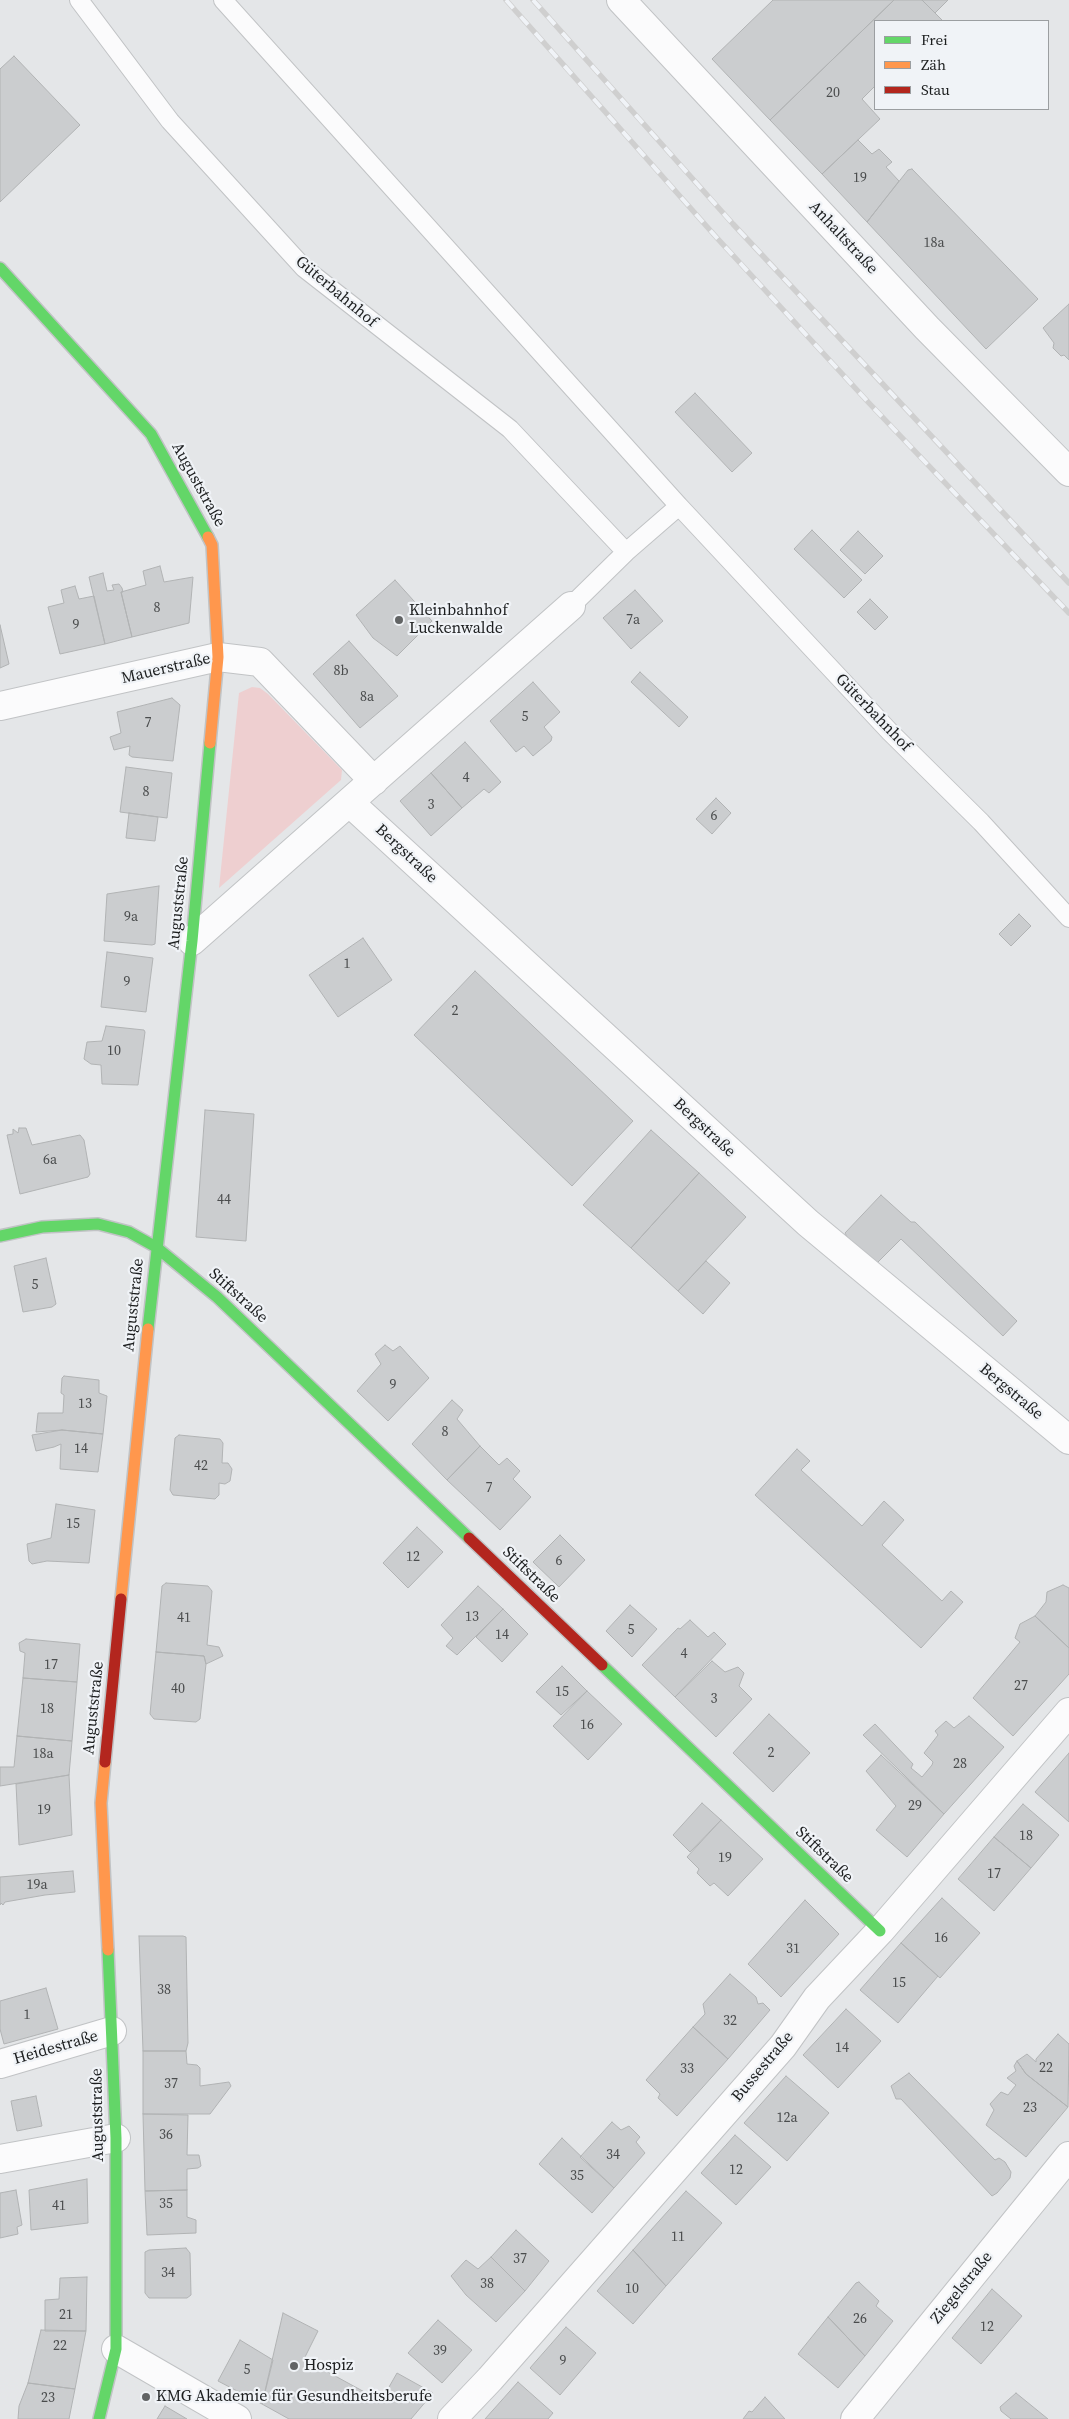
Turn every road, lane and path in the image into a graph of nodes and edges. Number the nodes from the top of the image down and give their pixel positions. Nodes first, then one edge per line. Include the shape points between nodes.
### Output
1 (79, 0) edge
2 (223, 0) edge
3 (620, 0) edge
4 (0, 268) edge
5 (1069, 472) edge
6 (679, 506) junction
7 (626, 552) junction
8 (571, 606) joint
9 (218, 657) junction
10 (0, 706) edge
11 (374, 781) junction
12 (350, 802) junction
13 (1069, 918) edge
14 (192, 941) junction
15 (0, 1236) edge
16 (156, 1247) junction
17 (1069, 1440) edge
18 (1069, 1712) edge
19 (880, 1931) junction
20 (112, 2031) junction
21 (0, 2064) edge
22 (116, 2138) junction
23 (1069, 2156) edge
24 (0, 2159) edge
25 (116, 2349) junction
26 (99, 2419) edge
27 (237, 2419) edge
28 (452, 2419) edge
29 (855, 2419) edge

1 - 7 lane, Güterbahnhof via 170,120 304,268 510,429
2 - 6 lane, Güterbahnhof
3 - 5 street, Anhaltstraße via 927,328
4 - 9 street, Auguststraße via 151,434 212,545
6 - 7 lane
6 - 13 lane, Güterbahnhof
7 - 8 lane
8 - 11 street
9 - 10 street, Mauerstraße
9 - 11 street, Mauerstraße via 260,662
9 - 14 street, Auguststraße
11 - 12 street
12 - 14 street
12 - 17 street, Bergstraße via 808,1223
14 - 16 street, Auguststraße
15 - 16 street, Stiftstraße via 42,1227 98,1224 130,1232
16 - 19 street, Stiftstraße via 217,1297
16 - 20 street, Auguststraße via 101,1803
18 - 19 street, Bussestraße
19 - 28 street, Bussestraße via 817,1998 783,2046
20 - 21 street, Heidestraße
20 - 22 street, Auguststraße
22 - 24 street
22 - 25 street, Auguststraße
23 - 29 street, Ziegelstraße
25 - 26 street, Auguststraße
25 - 27 street

